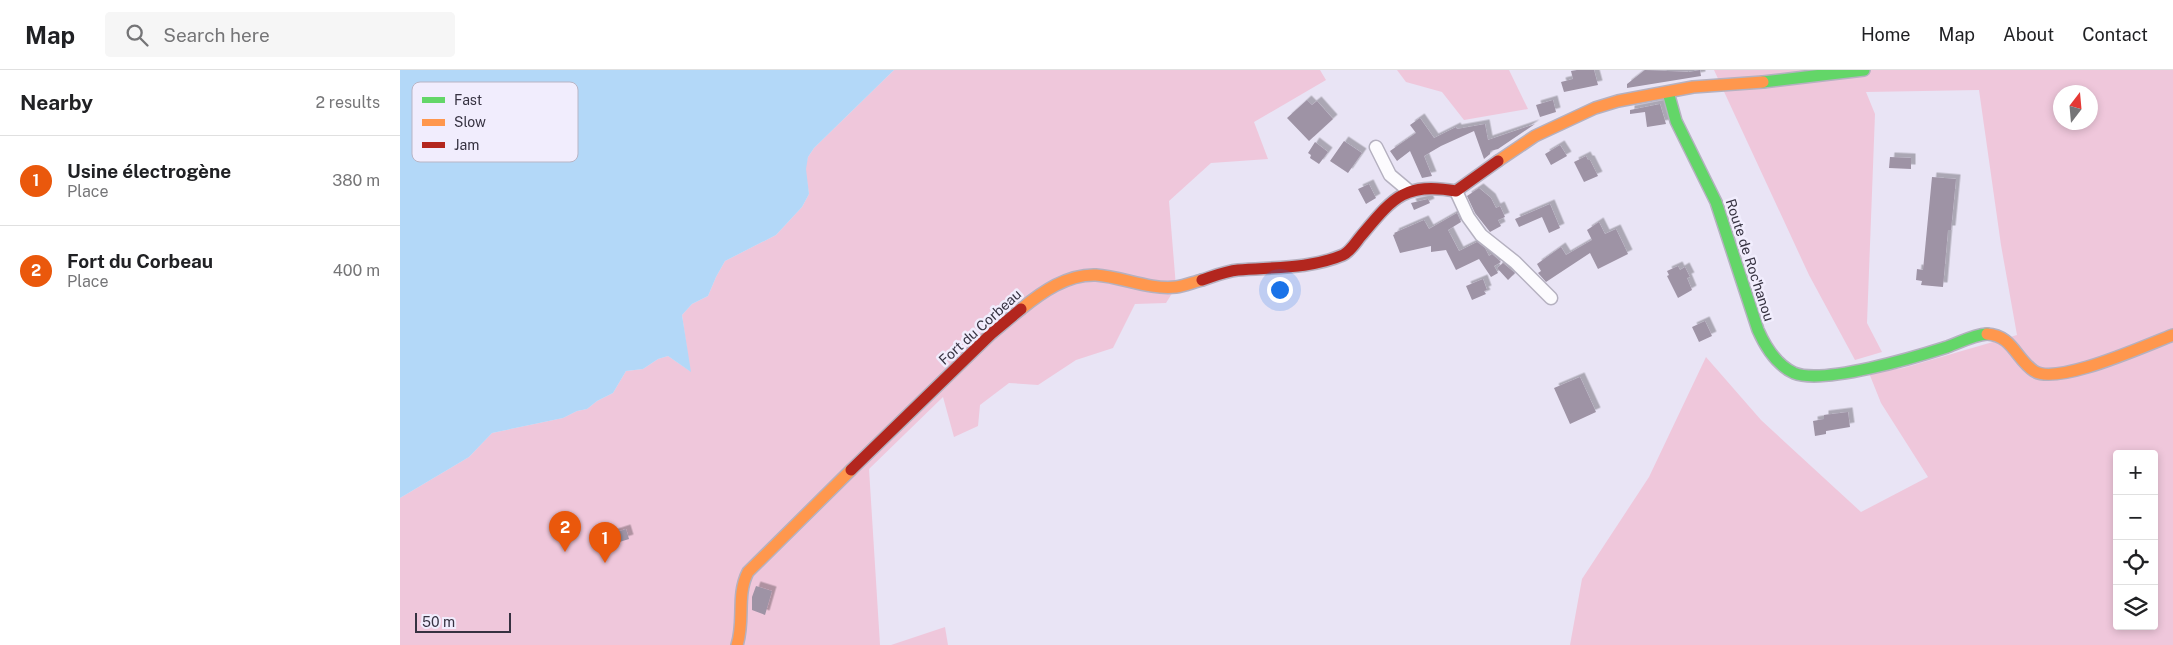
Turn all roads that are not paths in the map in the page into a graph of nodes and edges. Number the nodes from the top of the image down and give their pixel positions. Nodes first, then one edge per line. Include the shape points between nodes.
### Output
1 (1864, 70) edge
2 (1668, 92) junction
3 (1376, 147) dead end
4 (1409, 191) junction
5 (1456, 191) junction
6 (1551, 298) dead end
7 (2173, 335) edge
8 (737, 645) edge

1 - 2 street
2 - 5 street via 1595,108 1535,136
2 - 7 street, Route de Roc'hanou via 1670,108 1716,202 1754,325 1766,346 1787,369 1799,374 1835,373 1946,347 1988,333 2010,341 2033,370 2056,375
3 - 4 street via 1390,175
4 - 5 street via 1432,187
4 - 8 street, Fort du Corbeau via 1386,206 1346,254 1327,261 1293,268 1236,270 1176,286 1155,286 1095,275 1066,280 1042,292 990,334 756,563 746,576 742,593 743,622
5 - 6 street via 1481,235 1515,262

